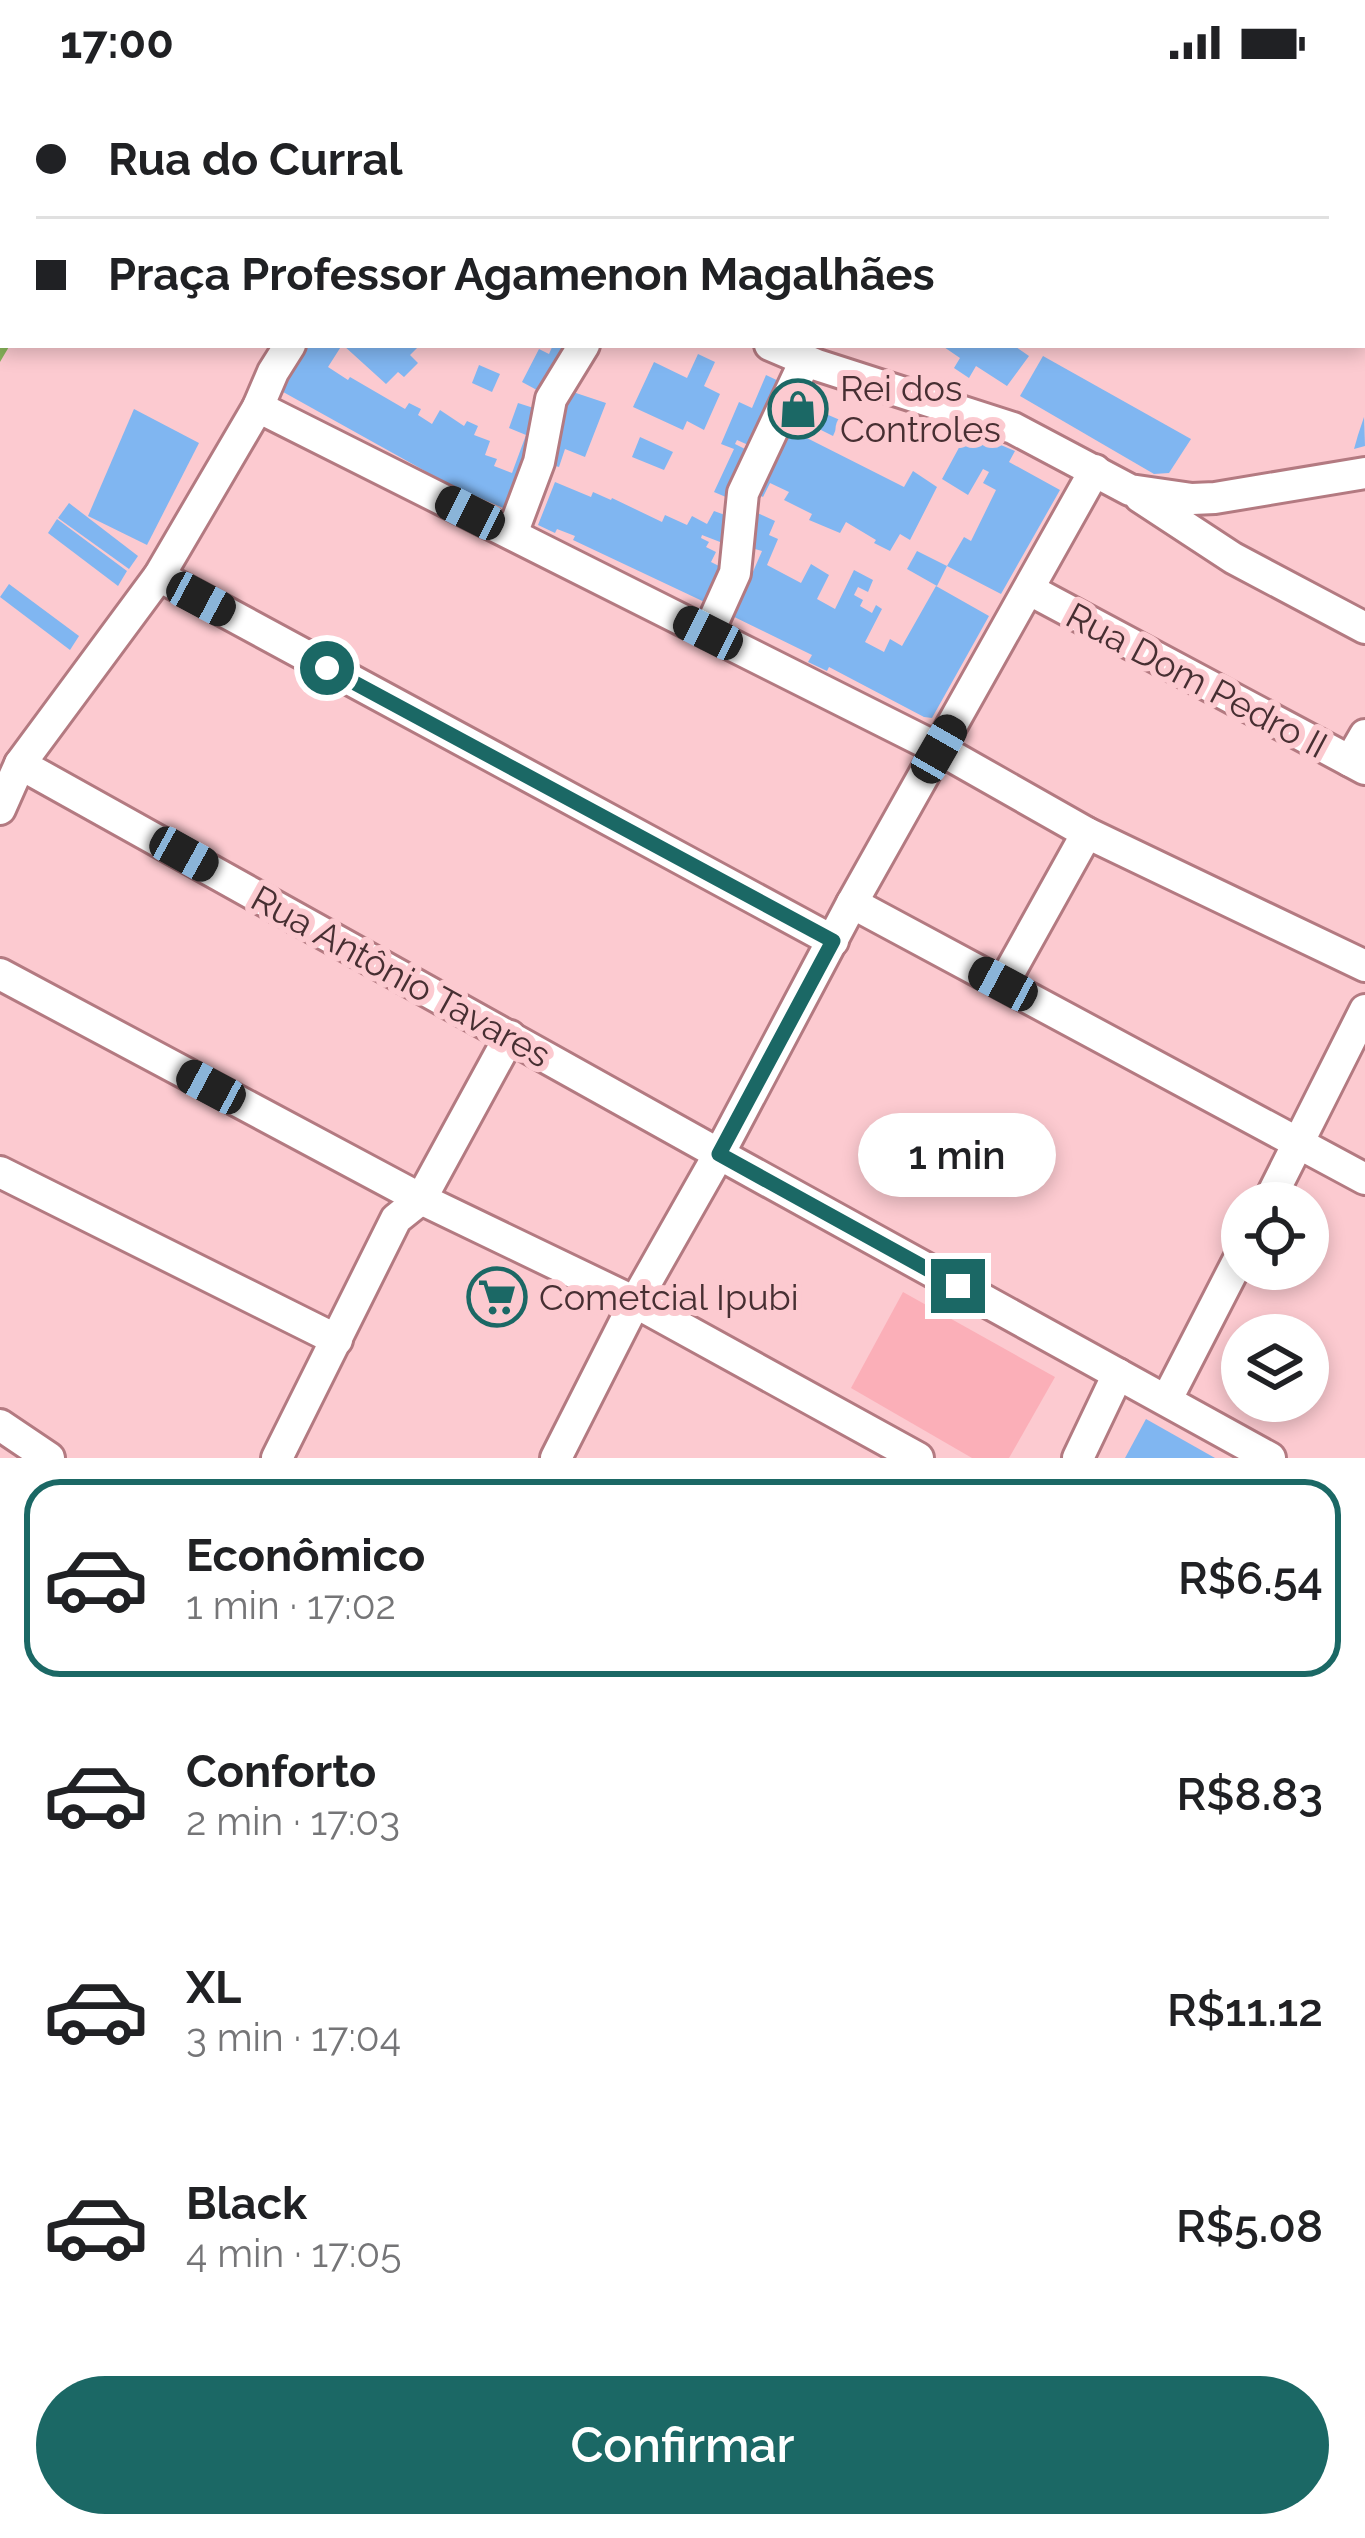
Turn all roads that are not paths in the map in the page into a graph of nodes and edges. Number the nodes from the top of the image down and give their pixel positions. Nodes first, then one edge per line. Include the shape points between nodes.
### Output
1 (288, 348) edge
2 (582, 348) edge
3 (777, 348) edge
4 (806, 361) junction
5 (258, 406) junction
6 (1095, 470) junction
7 (1365, 473) edge
8 (1130, 490) junction
9 (512, 534) junction
10 (159, 576) junction
11 (1030, 590) junction
12 (1365, 628) edge
13 (708, 633) junction
14 (939, 749) junction
15 (1360, 755) edge
16 (20, 764) junction
17 (0, 809) edge
18 (1087, 833) junction
19 (852, 903) junction
20 (833, 941) junction
21 (1365, 966) edge
22 (0, 974) edge
23 (1003, 984) junction
24 (1365, 1010) edge
25 (510, 1036) junction
26 (1357, 1046) edge
27 (1298, 1143) junction
28 (719, 1154) junction
29 (0, 1172) edge
30 (1365, 1179) edge
31 (1278, 1182) edge
32 (421, 1199) junction
33 (1223, 1290) edge
34 (635, 1302) junction
35 (337, 1340) junction
36 (1118, 1374) junction
37 (1167, 1400) junction
38 (0, 1425) edge
39 (49, 1458) edge
40 (277, 1458) edge
41 (556, 1458) edge
42 (918, 1458) edge
43 (1078, 1458) edge
44 (1270, 1458) edge

1 - 5 street
2 - 9 street via 551,399
3 - 4 street
4 - 6 street via 1013,428
4 - 13 street via 743,493 735,573
5 - 9 street
5 - 10 street
6 - 8 street
6 - 11 street
7 - 8 street via 1215,498
8 - 12 street via 1233,558
9 - 13 street
10 - 16 street
10 - 20 street
11 - 14 street
11 - 15 street, Rua Dom Pedro II
13 - 14 street
14 - 18 street
14 - 19 street
16 - 17 street
16 - 25 street, Rua Antônio Tavares
18 - 21 street
18 - 23 street
19 - 20 street
19 - 23 street
20 - 28 street
22 - 32 street
23 - 27 street
24 - 26 street
25 - 28 street, Rua Antônio Tavares
25 - 32 street
26 - 27 street
27 - 30 street
27 - 31 street
28 - 34 street
28 - 36 street, Rua Antônio Tavares
29 - 35 street
32 - 34 street
32 - 35 street via 396,1220
33 - 37 street
34 - 41 street
34 - 42 street
35 - 40 street
36 - 37 street, Rua Antônio Tavares
36 - 43 street
37 - 44 street, Rua Antônio Tavares
38 - 39 street

